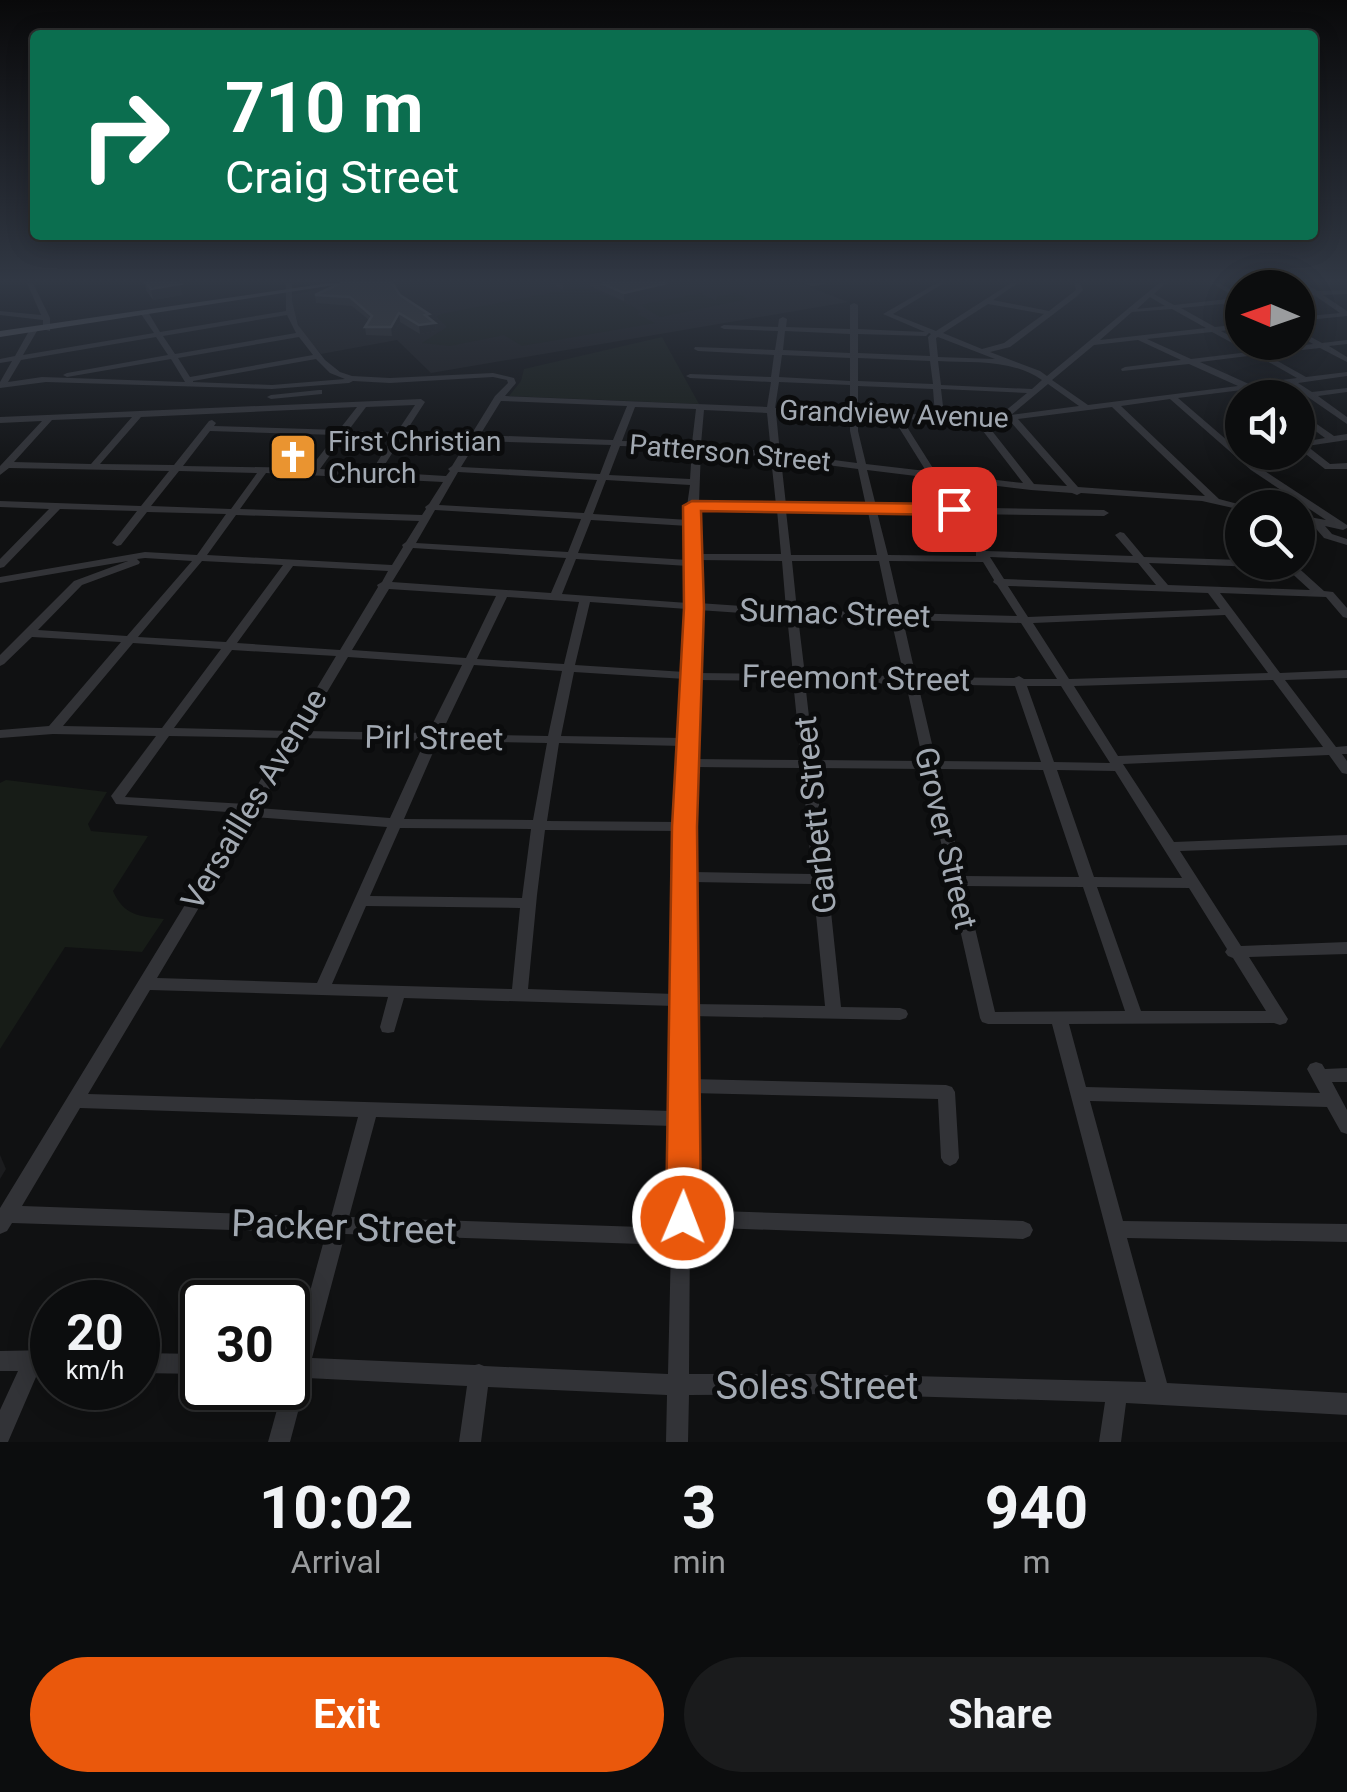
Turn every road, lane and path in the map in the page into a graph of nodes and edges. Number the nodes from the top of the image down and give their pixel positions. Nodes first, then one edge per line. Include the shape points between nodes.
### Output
1 (22, 350) edge
2 (63, 350) edge
3 (170, 350) edge
4 (207, 350) edge
5 (314, 350) edge
6 (732, 350) edge
7 (852, 350) edge
8 (934, 350) edge
9 (979, 350) edge
10 (989, 350) edge
11 (1081, 350) edge
12 (1165, 350) edge
13 (778, 352) junction
14 (983, 352) junction
15 (174, 356) junction
16 (319, 356) junction
17 (852, 356) junction
18 (1225, 356) edge
19 (17, 358) junction
20 (936, 359) junction
21 (0, 360) edge
22 (1271, 360) edge
23 (1188, 361) junction
24 (1008, 362) junction
25 (1125, 369) dead end
26 (1347, 374) edge
27 (690, 376) dead end
28 (357, 379) junction
29 (42, 380) junction
30 (775, 380) junction
31 (1046, 380) junction
32 (1232, 380) edge
33 (1306, 380) joint
34 (190, 382) junction
35 (344, 382) junction
36 (852, 383) junction
37 (1, 386) edge
38 (938, 386) junction
39 (1225, 389) edge
40 (1347, 390) edge
41 (1034, 391) junction
42 (1315, 393) edge
43 (271, 397) dead end
44 (1172, 397) junction
45 (498, 398) junction
46 (1315, 398) edge
47 (632, 404) junction
48 (1114, 404) junction
49 (364, 405) junction
50 (700, 407) junction
51 (1347, 407) edge
52 (1086, 408) junction
53 (771, 410) junction
54 (1331, 410) junction
55 (221, 411) junction
56 (852, 414) junction
57 (138, 415) junction
58 (896, 416) junction
59 (50, 417) junction
60 (940, 418) junction
61 (1006, 419) junction
62 (0, 420) edge
63 (979, 420) junction
64 (1347, 421) edge
65 (1315, 427) edge
66 (209, 428) junction
67 (342, 430) junction
68 (402, 433) junction
69 (473, 436) junction
70 (1347, 437) edge
71 (1332, 440) junction
72 (1225, 441) edge
73 (1315, 442) edge
74 (615, 443) junction
75 (697, 446) junction
76 (777, 455) junction
77 (1315, 457) edge
78 (862, 465) junction
79 (93, 466) junction
80 (1347, 466) edge
81 (4, 468) edge
82 (176, 468) junction
83 (1264, 470) edge
84 (263, 471) junction
85 (312, 471) junction
86 (374, 474) junction
87 (450, 474) junction
88 (934, 476) junction
89 (601, 477) junction
90 (693, 482) junction
91 (1031, 487) junction
92 (1077, 492) junction
93 (1216, 501) junction
94 (1225, 503) edge
95 (0, 504) edge
96 (56, 506) junction
97 (782, 507) junction
98 (872, 507) junction
99 (144, 508) junction
100 (236, 509) junction
101 (954, 509) junction
102 (426, 513) junction
103 (1104, 513) dead end
104 (692, 514) junction
105 (586, 517) junction
106 (1315, 521) joint
107 (1345, 527) edge
108 (1120, 535) dead end
109 (1347, 542) edge
110 (117, 543) dead end
111 (407, 545) junction
112 (145, 555) junction
113 (201, 556) junction
114 (572, 556) junction
115 (982, 556) junction
116 (788, 557) junction
117 (884, 559) junction
118 (1140, 559) junction
119 (692, 560) junction
120 (292, 562) junction
121 (0, 565) edge
122 (393, 568) junction
123 (3, 582) edge
124 (998, 582) junction
125 (382, 586) junction
126 (1164, 587) junction
127 (1210, 588) junction
128 (1325, 594) junction
129 (502, 595) junction
130 (556, 598) junction
131 (584, 600) junction
132 (694, 608) junction
133 (1228, 612) junction
134 (792, 613) junction
135 (1347, 615) edge
136 (896, 616) junction
137 (1025, 620) junction
138 (29, 633) junction
139 (126, 640) junction
140 (230, 644) junction
141 (343, 651) junction
142 (469, 660) junction
143 (0, 662) edge
144 (569, 668) junction
145 (1347, 674) edge
146 (691, 676) junction
147 (1276, 676) junction
148 (800, 678) junction
149 (910, 680) junction
150 (1019, 680) junction
151 (1067, 683) junction
152 (53, 730) junction
153 (164, 732) junction
154 (0, 734) edge
155 (292, 736) junction
156 (432, 737) junction
157 (553, 740) junction
158 (688, 742) junction
159 (1340, 750) edge
160 (687, 763) junction
161 (1116, 763) junction
162 (809, 764) junction
163 (930, 765) junction
164 (1049, 767) junction
165 (1347, 770) edge
166 (248, 811) junction
167 (396, 823) junction
168 (540, 825) junction
169 (684, 827) junction
170 (1347, 840) edge
171 (1170, 847) junction
172 (687, 877) junction
173 (823, 878) junction
174 (955, 881) junction
175 (1090, 881) junction
176 (1192, 883) junction
177 (361, 901) junction
178 (528, 903) junction
179 (1347, 948) edge
180 (1234, 952) junction
181 (144, 984) junction
182 (323, 988) junction
183 (397, 992) junction
184 (520, 994) junction
185 (685, 1005) junction
186 (834, 1014) junction
187 (900, 1014) dead end
188 (1059, 1018) junction
189 (1135, 1018) junction
190 (388, 1027) dead end
191 (1347, 1075) edge
192 (684, 1086) junction
193 (1078, 1094) junction
194 (1332, 1100) junction
195 (75, 1101) junction
196 (369, 1110) junction
197 (684, 1119) junction
198 (1347, 1127) edge
199 (950, 1158) dead end
200 (4, 1220) edge
201 (336, 1227) junction
202 (682, 1228) junction
203 (1114, 1229) junction
204 (1022, 1230) dead end
205 (1347, 1233) edge
206 (310, 1310) edge
207 (30, 1360) edge
208 (0, 1361) edge
209 (310, 1368) edge
210 (478, 1374) junction
211 (30, 1383) edge
212 (678, 1385) junction
213 (1117, 1392) junction
214 (1159, 1393) junction
215 (1347, 1404) edge
216 (285, 1410) edge
217 (0, 1435) edge
218 (279, 1442) edge
219 (470, 1442) edge
220 (677, 1442) edge
221 (1110, 1442) edge

1 - 19 street
2 - 19 street
3 - 15 street
4 - 15 street
5 - 16 street
6 - 13 street
7 - 17 street, Grover Street
8 - 20 street
9 - 14 street
10 - 14 street
11 - 31 street
12 - 23 street
13 - 17 street
13 - 30 street, Garbett Street
14 - 24 street
15 - 29 street
15 - 34 street
16 - 28 street via 331,370
16 - 34 street
17 - 20 street
17 - 36 street, Grover Street
18 - 23 street
19 - 21 street
19 - 37 street
20 - 24 street
20 - 38 street
22 - 33 street
23 - 25 street
23 - 32 street
24 - 31 street
26 - 33 street, Grandview Avenue
27 - 30 street
28 - 35 street
28 - 45 street, Versailles Avenue via 510,378
29 - 34 street
29 - 37 street
30 - 36 street
30 - 53 street, Garbett Street
31 - 41 street
31 - 52 street
34 - 35 street
35 - 43 street
36 - 38 street
36 - 56 street, Grover Street
38 - 41 street
38 - 60 street
39 - 44 street, Grandview Avenue
40 - 42 street
41 - 61 street
44 - 48 street, Grandview Avenue
44 - 72 street
45 - 47 street, Grandview Avenue
45 - 69 street, Versailles Avenue
46 - 54 street
47 - 50 street, Grandview Avenue
47 - 74 street
48 - 52 street, Grandview Avenue
48 - 93 street
49 - 55 street
49 - 67 street
49 - 68 street via 421,402
50 - 53 street, Grandview Avenue
50 - 75 street
51 - 54 street
52 - 61 street, Grandview Avenue
53 - 56 street, Grandview Avenue
53 - 76 street, Garbett Street
54 - 64 street
55 - 57 street
55 - 66 street
56 - 58 street, Grandview Avenue
56 - 78 street, Grover Street
57 - 59 street
57 - 79 street
58 - 60 street, Grandview Avenue
58 - 88 street
59 - 62 street
59 - 81 street
60 - 63 street, Grandview Avenue
61 - 63 street, Grandview Avenue
61 - 92 street
63 - 91 street
65 - 71 street
66 - 67 street, Patterson Street
66 - 82 street
67 - 68 street, Patterson Street
67 - 85 street
68 - 69 street, Patterson Street
68 - 86 street
69 - 74 street, Patterson Street
69 - 87 street, Versailles Avenue
70 - 71 street
71 - 73 street
74 - 75 street, Patterson Street
74 - 89 street
75 - 76 street, Patterson Street
75 - 90 street
76 - 78 street, Patterson Street
76 - 97 street, Garbett Street
77 - 80 street via 1328,467
78 - 88 street, Patterson Street
78 - 98 street, Grover Street
79 - 81 street
79 - 82 street
82 - 84 street
82 - 99 street
83 - 107 street
84 - 85 street
84 - 100 street
85 - 86 street
86 - 87 street
87 - 89 street
87 - 102 street, Versailles Avenue
88 - 91 street, Patterson Street
89 - 90 street
89 - 105 street
90 - 104 street
91 - 92 street, Patterson Street
92 - 93 street, Patterson Street
93 - 94 street, Patterson Street
95 - 96 street
96 - 99 street
96 - 121 street
97 - 98 street
97 - 104 street
97 - 116 street, Garbett Street
98 - 101 street
98 - 117 street, Grover Street
99 - 100 street
99 - 110 street
100 - 102 street
100 - 113 street
101 - 103 street
101 - 115 street
102 - 105 street
102 - 111 street, Versailles Avenue
104 - 105 street
104 - 119 street
105 - 114 street
106 - 107 street
106 - 109 street via 1328,536
108 - 118 street
111 - 114 street
111 - 122 street, Versailles Avenue
112 - 113 street
112 - 123 street
112 - 138 street via 78,583
113 - 120 street
113 - 139 street
114 - 119 street
114 - 130 street
115 - 117 street
115 - 118 street
115 - 124 street
116 - 117 street
116 - 119 street
116 - 134 street, Garbett Street
117 - 136 street, Grover Street
118 - 126 street
118 - 128 street via 1290,565
119 - 132 street
120 - 122 street
120 - 140 street
122 - 125 street, Versailles Avenue
124 - 126 street
124 - 137 street
125 - 129 street, Sumac Street
125 - 141 street, Versailles Avenue
126 - 127 street
127 - 128 street
127 - 133 street
128 - 135 street
129 - 130 street, Sumac Street
129 - 142 street
130 - 131 street, Sumac Street
131 - 132 street, Sumac Street
131 - 144 street
132 - 134 street, Sumac Street
132 - 146 street
133 - 137 street, Sumac Street
133 - 147 street
134 - 136 street, Sumac Street
134 - 148 street, Garbett Street
136 - 137 street, Sumac Street
136 - 149 street, Grover Street
137 - 151 street
138 - 139 street, Freemont Street
138 - 143 street
139 - 140 street, Freemont Street
139 - 152 street
140 - 141 street, Freemont Street
140 - 153 street
141 - 142 street, Freemont Street
141 - 155 street, Versailles Avenue
142 - 144 street, Freemont Street
142 - 156 street
144 - 146 street, Freemont Street
144 - 157 street
145 - 147 street, Freemont Street
146 - 148 street, Freemont Street
146 - 158 street
147 - 151 street, Freemont Street
147 - 159 street
148 - 149 street, Freemont Street
148 - 162 street, Garbett Street
149 - 150 street, Freemont Street
149 - 163 street, Grover Street
150 - 151 street, Freemont Street
150 - 164 street
151 - 161 street
152 - 153 street, Pirl Street
152 - 154 street, Pirl Street
153 - 155 street, Pirl Street
153 - 166 street via 118,796 122,801
155 - 156 street, Pirl Street
155 - 166 street, Versailles Avenue
156 - 157 street, Pirl Street
156 - 167 street
157 - 158 street, Pirl Street
157 - 168 street
158 - 160 street
159 - 161 street
159 - 165 street
160 - 162 street
160 - 169 street
161 - 164 street
161 - 171 street
162 - 163 street
162 - 173 street, Garbett Street
163 - 164 street
163 - 174 street, Grover Street
164 - 175 street
166 - 167 street
166 - 181 street, Versailles Avenue
167 - 168 street
167 - 177 street
168 - 169 street
168 - 178 street
169 - 172 street
170 - 171 street
171 - 176 street
172 - 173 street
172 - 185 street
173 - 186 street, Garbett Street
174 - 175 street
174 - 188 street, Grover Street via 988,1018
175 - 176 street
175 - 189 street
176 - 180 street
177 - 178 street
177 - 182 street
178 - 184 street
179 - 180 street
180 - 189 street via 1280,1019
181 - 182 street
181 - 195 street, Versailles Avenue
182 - 183 street
183 - 184 street
183 - 190 street
184 - 185 street
185 - 186 street
185 - 192 street
186 - 187 street
188 - 189 street
188 - 193 street
191 - 194 street via 1318,1073
192 - 197 street
192 - 199 street via 946,1092
193 - 194 street
193 - 203 street
194 - 198 street
195 - 196 street
195 - 200 street, Versailles Avenue
196 - 197 street
196 - 201 street
197 - 202 street
200 - 201 street, Packer Street
201 - 202 street, Packer Street
201 - 206 street
202 - 204 street, Packer Street
202 - 212 street
203 - 205 street
203 - 214 street
207 - 208 street
209 - 210 street, Soles Street
210 - 212 street, Soles Street
210 - 219 street
211 - 217 street
212 - 213 street, Soles Street
212 - 220 street
213 - 214 street, Soles Street
213 - 221 street
214 - 215 street, Soles Street
216 - 218 street

